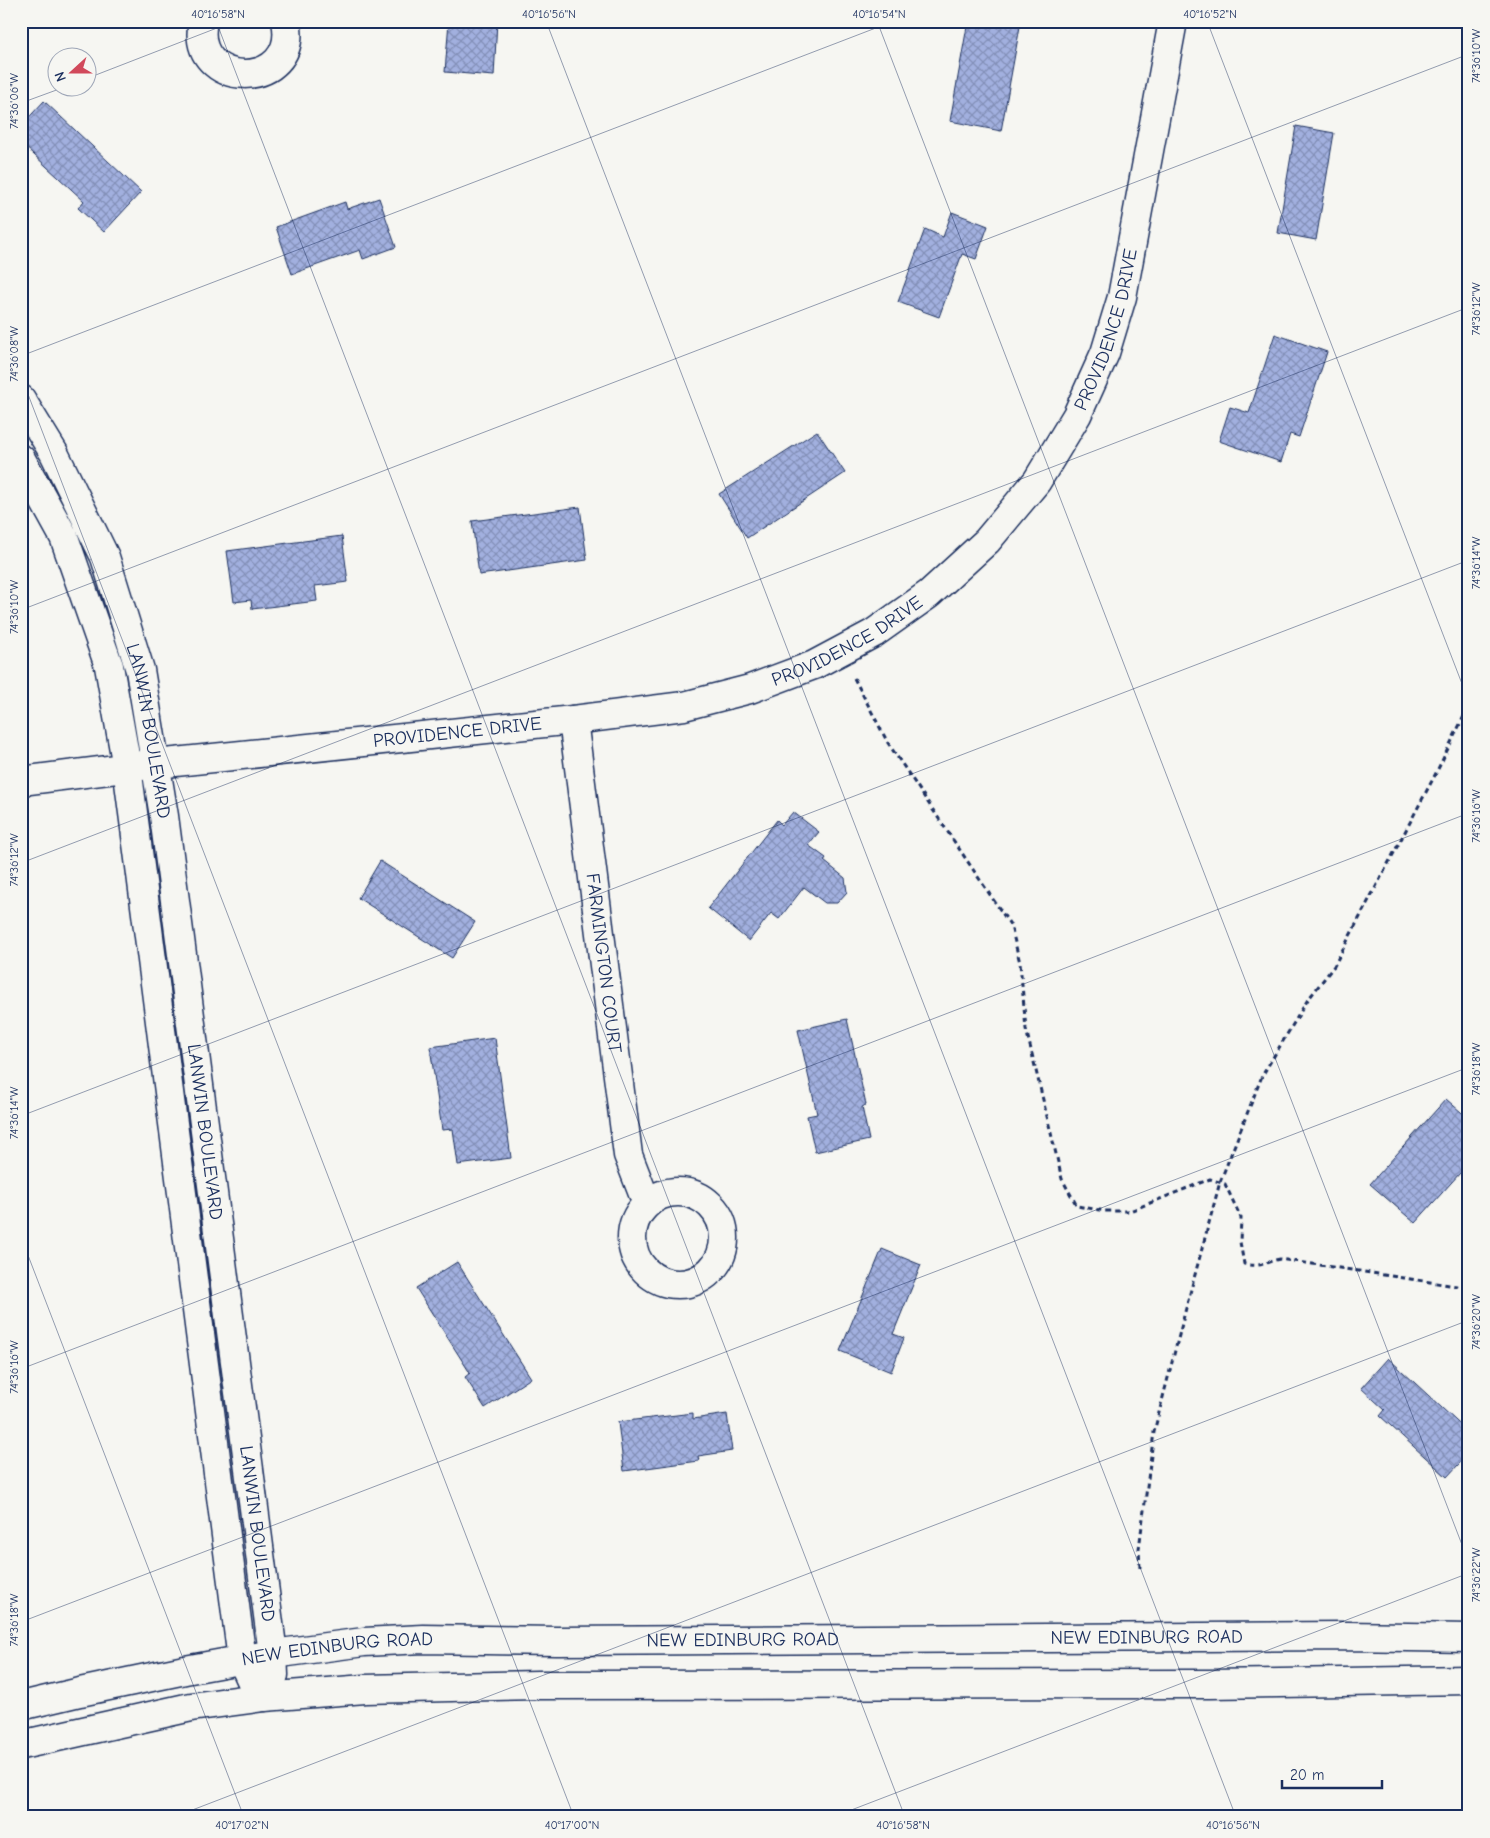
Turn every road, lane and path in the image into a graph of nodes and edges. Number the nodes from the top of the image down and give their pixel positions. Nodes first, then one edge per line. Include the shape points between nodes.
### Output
1 (286, 21) edge
2 (1173, 21) edge
3 (198, 24) edge
4 (21, 399) edge
5 (21, 459) edge
6 (839, 651) junction
7 (1469, 706) edge
8 (573, 720) junction
9 (156, 764) junction
10 (127, 767) junction
11 (21, 780) edge
12 (1220, 1182) junction
13 (647, 1204) dead end
14 (1469, 1288) edge
15 (1140, 1568) dead end
16 (1469, 1638) edge
17 (273, 1654) junction
18 (242, 1660) junction
19 (1469, 1680) edge
20 (264, 1697) junction
21 (21, 1706) edge
22 (21, 1745) edge

1 - 3 street via 287,38 281,54 265,70 251,75 234,74 220,68 203,44
2 - 6 street, PROVIDENCE DRIVE via 1122,297 1105,353 1077,415 1037,481 987,542 929,594 874,633
4 - 9 street, LANWIN BOULEVARD via 54,453 106,557 140,670
5 - 10 street, LANWIN BOULEVARD via 64,537 106,657
6 - 8 street, PROVIDENCE DRIVE via 814,665 731,694 684,706
6 - 12 path via 888,742 1011,926 1020,963 1028,1039 1062,1179 1077,1206 1130,1211 1210,1178
7 - 12 path via 1334,966 1307,1001 1262,1076
8 - 9 street, PROVIDENCE DRIVE
8 - 13 street, FARMINGTON COURT via 628,1155
9 - 10 street, PROVIDENCE DRIVE
9 - 17 street, LANWIN BOULEVARD
10 - 11 street, PROVIDENCE DRIVE
10 - 18 street, LANWIN BOULEVARD
12 - 14 path via 1225,1184 1241,1218 1240,1242 1244,1264 1258,1267 1280,1259
12 - 15 path via 1154,1432 1139,1550
16 - 17 street, NEW EDINBURG ROAD via 1347,1636 567,1642 423,1639 364,1642
17 - 18 street, NEW EDINBURG ROAD
17 - 20 street, LANWIN BOULEVARD via 274,1675
18 - 20 street, LANWIN BOULEVARD via 252,1682
18 - 21 street, NEW EDINBURG ROAD
19 - 20 street, NEW EDINBURG ROAD via 413,1687
20 - 22 street, NEW EDINBURG ROAD via 191,1707

